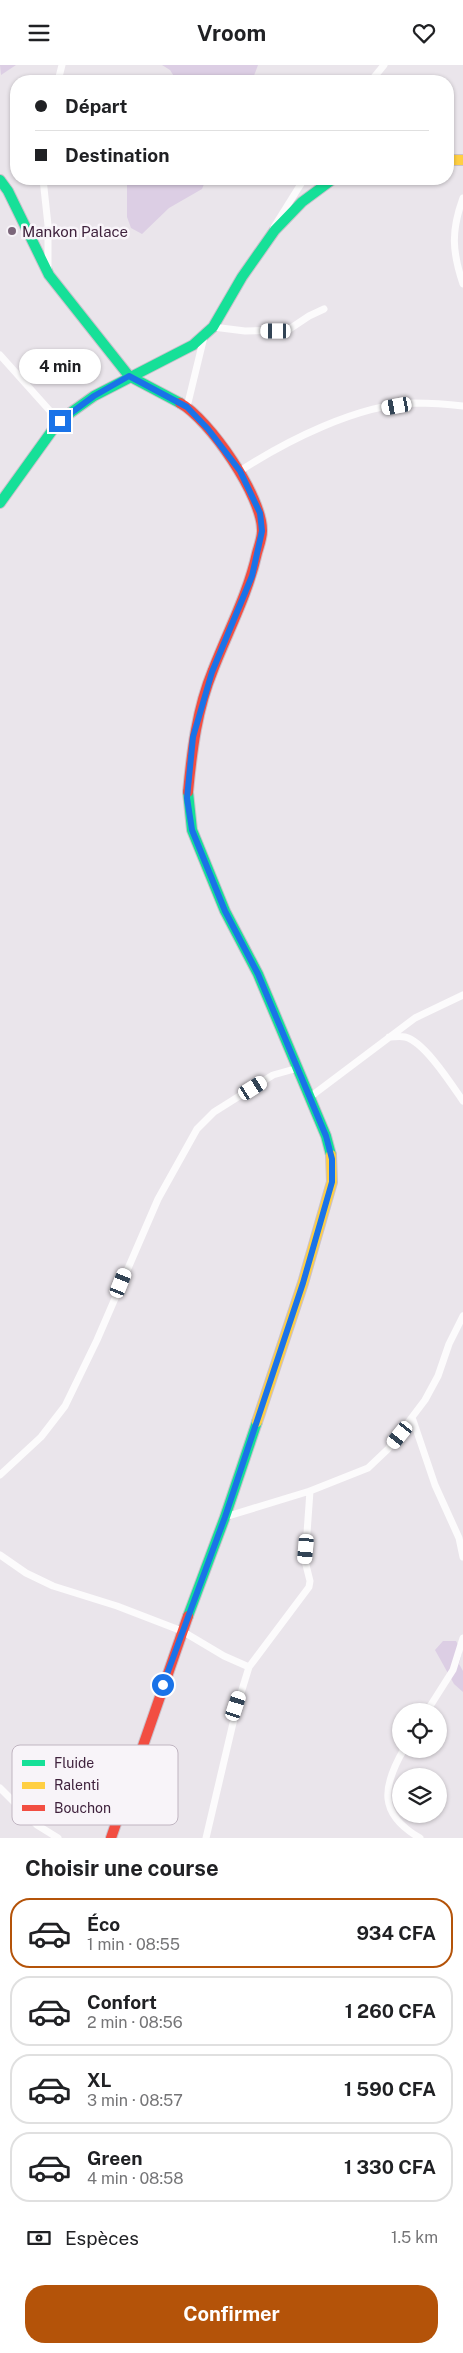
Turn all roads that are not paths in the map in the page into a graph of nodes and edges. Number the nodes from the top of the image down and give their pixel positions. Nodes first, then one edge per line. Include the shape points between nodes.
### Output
1 (384, 65) edge
2 (376, 75) edge
3 (0, 180) edge
4 (44, 185) edge
5 (300, 185) edge
6 (325, 185) edge
7 (463, 198) edge
8 (259, 253) junction
9 (49, 275) junction
10 (463, 284) edge
11 (324, 309) dead end
12 (213, 327) junction
13 (204, 337) junction
14 (0, 355) edge
15 (129, 376) junction
16 (463, 406) edge
17 (187, 407) junction
18 (60, 421) junction
19 (240, 471) junction
20 (0, 503) edge
21 (463, 995) edge
22 (388, 1037) junction
23 (298, 1068) junction
24 (310, 1097) junction
25 (463, 1101) edge
26 (463, 1316) edge
27 (412, 1419) junction
28 (0, 1475) edge
29 (310, 1491) junction
30 (225, 1517) junction
31 (0, 1555) edge
32 (463, 1557) edge
33 (182, 1631) junction
34 (463, 1637) edge
35 (249, 1667) junction
36 (432, 1703) edge
37 (142, 1745) edge
38 (399, 1758) edge
39 (0, 1788) edge
40 (12, 1800) edge
41 (37, 1825) edge
42 (115, 1825) edge
43 (58, 1838) edge
44 (110, 1838) edge
45 (206, 1838) edge
46 (420, 1838) edge

1 - 2 street
3 - 9 street
4 - 9 street
5 - 8 street
6 - 8 street via 302,202
7 - 10 street via 452,240
8 - 12 street
9 - 15 street
11 - 12 street via 288,330 245,331
12 - 13 street
13 - 15 street
13 - 17 street
14 - 18 street
15 - 17 street
15 - 18 street
16 - 19 street via 412,403 334,422 264,455
17 - 19 street
18 - 20 street
19 - 23 street via 260,513 262,531 252,576 212,672 193,737 187,798 192,830 225,911 258,974
21 - 22 street via 415,1018
22 - 24 street
22 - 25 street via 405,1037 414,1041 441,1069
23 - 24 street
23 - 28 street via 273,1075 214,1112 198,1129 155,1205 100,1334 65,1406 41,1437
24 - 30 street via 332,1159 332,1182 303,1283
26 - 27 street via 438,1376
27 - 29 street via 368,1468
27 - 32 street via 435,1485 459,1537
29 - 30 street
29 - 35 street via 305,1561 310,1581 308,1587
30 - 33 street
31 - 33 street via 53,1586
33 - 35 street
33 - 37 street
34 - 36 street via 453,1670
35 - 45 street via 236,1706
38 - 46 street via 391,1771 386,1795 391,1814 406,1830
39 - 40 street
41 - 43 street
42 - 44 street

